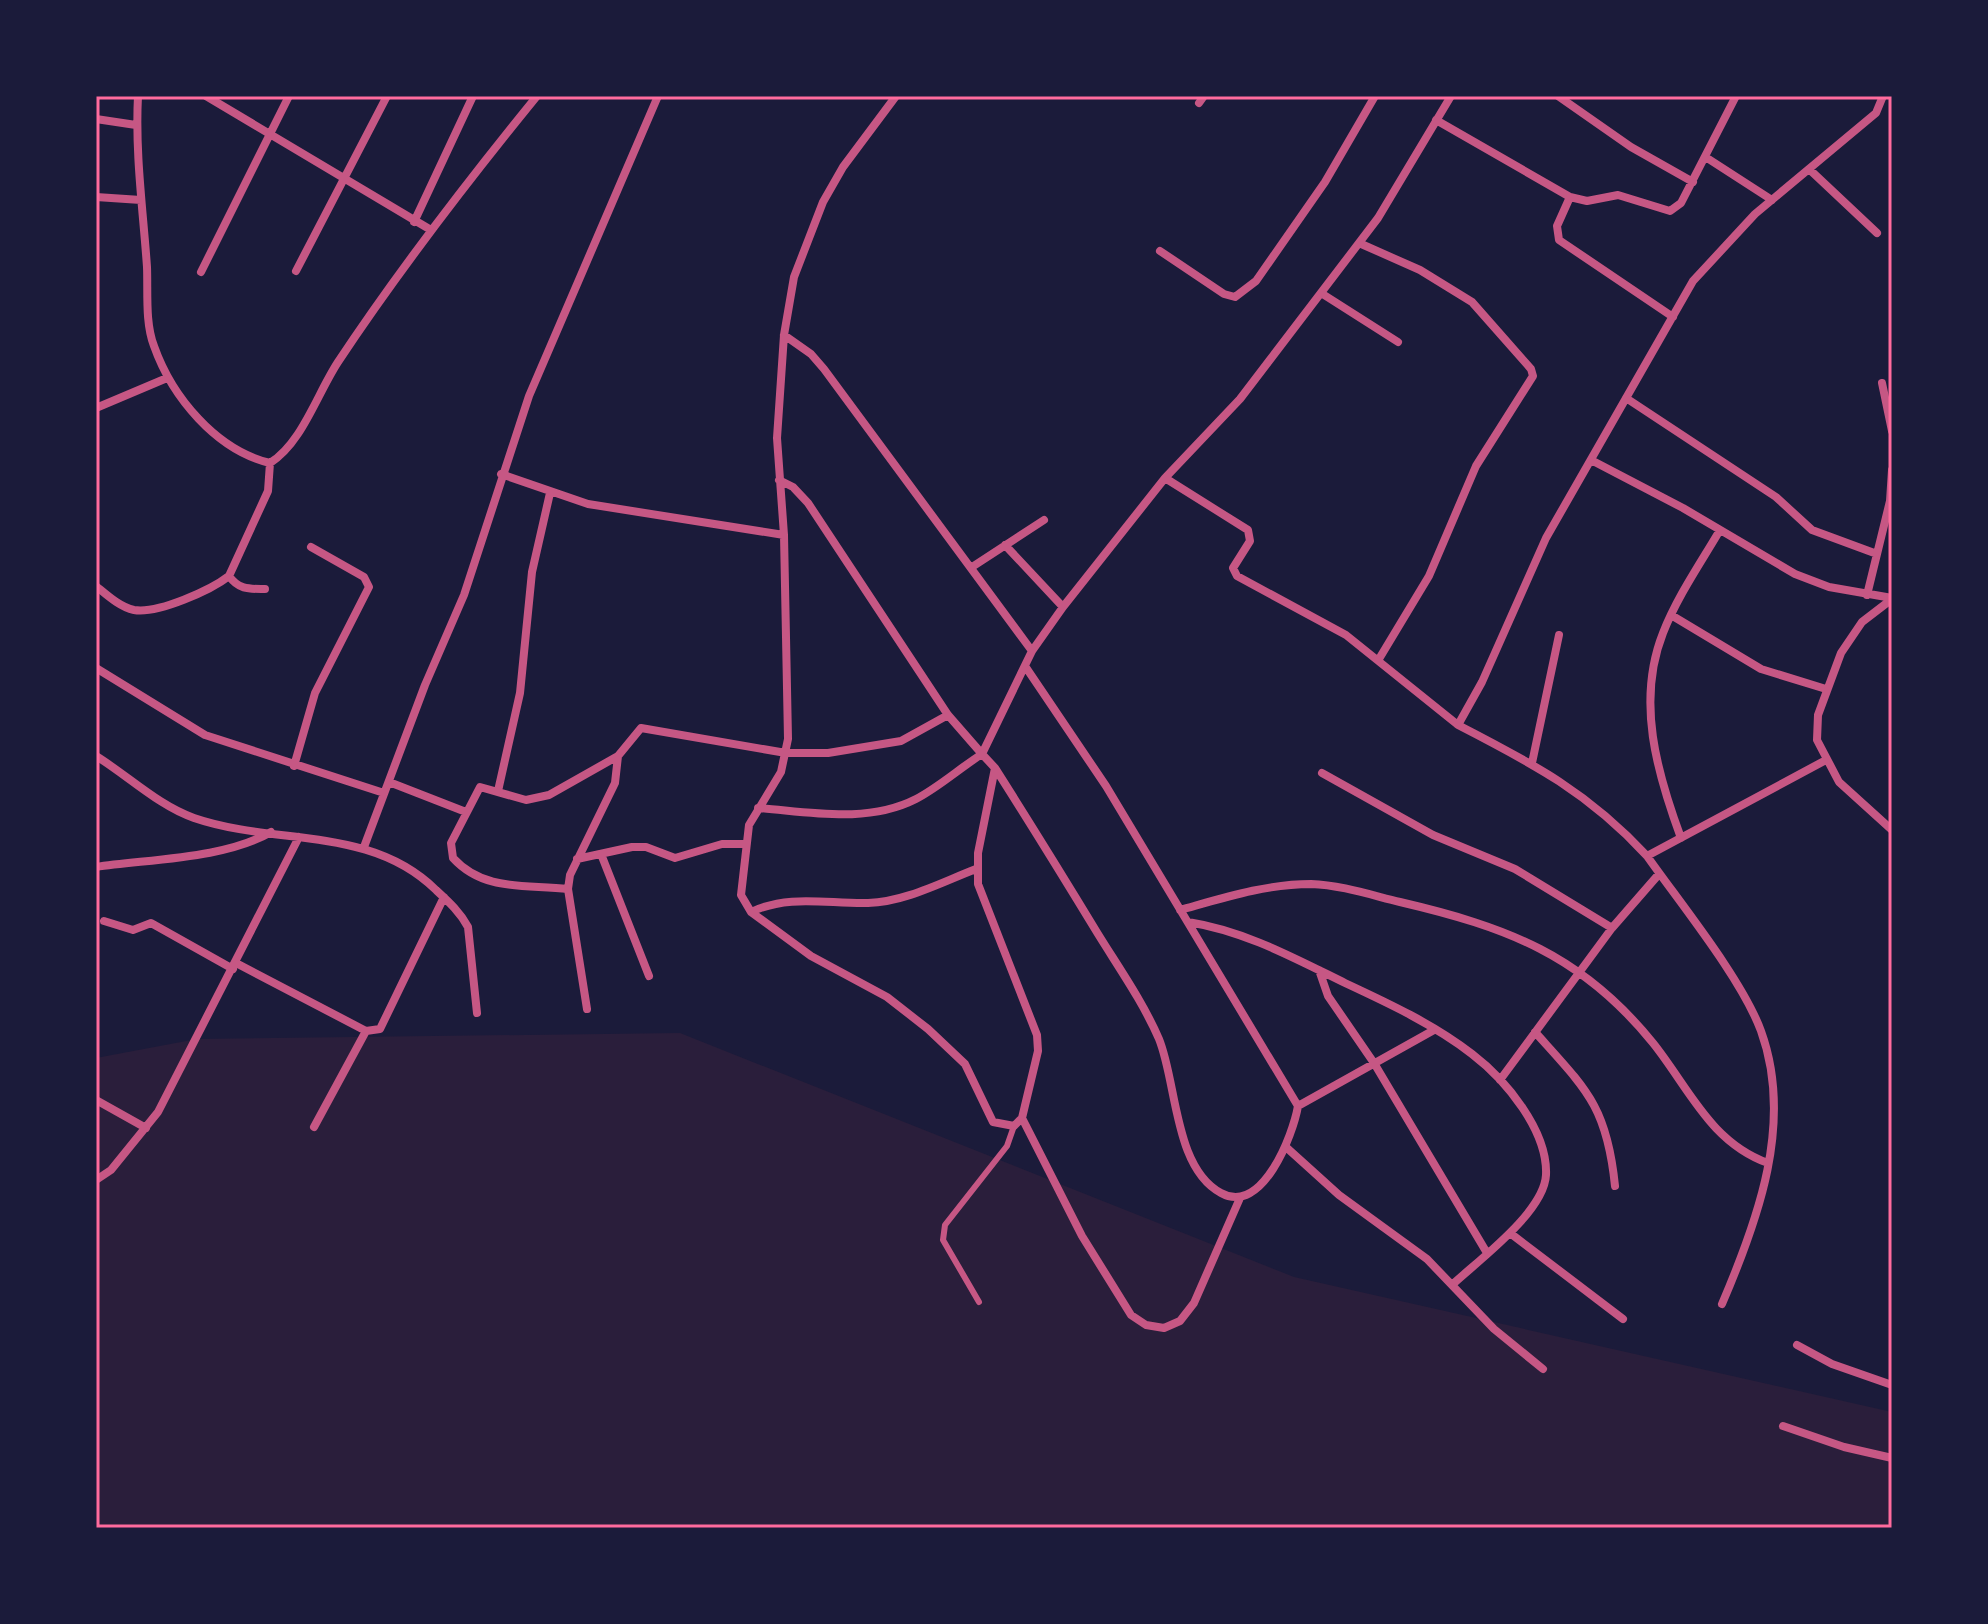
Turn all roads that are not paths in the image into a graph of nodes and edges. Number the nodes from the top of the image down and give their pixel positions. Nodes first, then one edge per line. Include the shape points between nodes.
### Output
1 (138, 96) edge
2 (206, 96) edge
3 (289, 96) edge
4 (387, 96) edge
5 (473, 96) edge
6 (537, 96) edge
7 (658, 96) edge
8 (896, 96) edge
9 (1375, 96) edge
10 (1451, 96) edge
11 (1558, 96) edge
12 (1736, 96) edge
13 (1883, 96) edge
14 (96, 119) edge
15 (1436, 120) junction
16 (136, 125) junction
17 (269, 136) junction
18 (1707, 158) junction
19 (1809, 169) junction
20 (343, 180) junction
21 (1693, 182) junction
22 (96, 197) edge
23 (1570, 197) junction
24 (141, 200) junction
25 (1772, 200) junction
26 (414, 222) junction
27 (431, 230) junction
28 (1877, 233) dead end
29 (1359, 243) junction
30 (1160, 251) dead end
31 (296, 271) dead end
32 (201, 272) dead end
33 (1321, 293) junction
34 (1673, 317) junction
35 (784, 335) junction
36 (1398, 342) dead end
37 (167, 378) junction
38 (1882, 383) dead end
39 (1626, 398) junction
40 (96, 408) edge
41 (1892, 431) edge
42 (1591, 460) junction
43 (270, 463) junction
44 (1892, 470) edge
45 (501, 474) junction
46 (1165, 478) junction
47 (779, 480) junction
48 (550, 493) junction
49 (1044, 520) dead end
50 (1720, 530) junction
51 (784, 535) junction
52 (1005, 545) junction
53 (311, 547) dead end
54 (1877, 554) junction
55 (972, 567) junction
56 (229, 576) junction
57 (96, 586) edge
58 (265, 589) dead end
59 (1867, 595) junction
60 (1892, 599) edge
61 (1063, 607) junction
62 (1671, 615) junction
63 (1559, 635) dead end
64 (1032, 651) junction
65 (1379, 659) junction
66 (1025, 666) junction
67 (96, 668) edge
68 (1826, 689) junction
69 (948, 715) junction
70 (1458, 725) junction
71 (786, 753) junction
72 (982, 754) junction
73 (96, 756) edge
74 (618, 756) junction
75 (1826, 760) junction
76 (1532, 763) junction
77 (294, 766) junction
78 (995, 768) junction
79 (1322, 773) dead end
80 (389, 782) junction
81 (498, 791) junction
82 (384, 793) junction
83 (758, 808) junction
84 (466, 812) junction
85 (1892, 830) edge
86 (271, 832) junction
87 (299, 837) junction
88 (1681, 838) junction
89 (746, 844) junction
90 (364, 847) junction
91 (601, 854) junction
92 (1647, 856) junction
93 (577, 859) junction
94 (96, 867) edge
95 (976, 869) junction
96 (1659, 874) junction
97 (568, 889) junction
98 (444, 897) junction
99 (1180, 910) junction
100 (751, 912) junction
101 (104, 921) dead end
102 (1188, 922) junction
103 (1612, 928) junction
104 (234, 966) junction
105 (1319, 970) junction
106 (1580, 970) junction
107 (649, 976) dead end
108 (587, 1009) dead end
109 (477, 1013) dead end
110 (1434, 1030) junction
111 (366, 1031) junction
112 (1535, 1032) junction
113 (1374, 1063) junction
114 (1500, 1080) junction
115 (96, 1100) edge
116 (1298, 1106) junction
117 (1022, 1118) junction
118 (1014, 1126) junction
119 (314, 1127) dead end
120 (146, 1128) junction
121 (1287, 1148) junction
122 (1768, 1163) junction
123 (96, 1180) edge
124 (1615, 1186) dead end
125 (1240, 1198) junction
126 (1510, 1233) junction
127 (1487, 1253) junction
128 (1453, 1284) junction
129 (979, 1302) dead end
130 (1722, 1304) dead end
131 (1623, 1319) dead end
132 (1797, 1345) dead end
133 (1543, 1369) dead end
134 (1892, 1385) edge
135 (1783, 1426) dead end
136 (1892, 1458) edge

1 - 16 street
2 - 17 street
3 - 17 street
4 - 20 street
5 - 26 street
6 - 27 street
7 - 45 street via 529,396
8 - 35 street via 823,202 794,277
9 - 30 street via 1325,182 1242,294 1224,294
10 - 15 street
11 - 21 street
12 - 18 street
13 - 19 street via 1876,113
14 - 16 street
15 - 23 street
15 - 29 street
16 - 24 street
17 - 20 street
17 - 32 street
18 - 21 street
18 - 25 street
19 - 25 street
19 - 28 street
20 - 26 street
20 - 31 street
21 - 23 street via 1677,209 1670,211 1618,195 1587,201
22 - 24 street
23 - 34 street via 1557,226 1559,240
24 - 37 street via 152,343
25 - 34 street via 1693,281
26 - 27 street
27 - 43 street via 337,363 288,447
29 - 33 street
29 - 65 street via 1420,270 1472,302 1533,376 1476,466 1429,576
33 - 36 street
33 - 46 street via 1240,399
34 - 39 street
35 - 47 street
35 - 55 street via 824,369
37 - 40 street
37 - 43 street via 223,441
38 - 41 street
39 - 42 street
39 - 54 street via 1766,490 1812,530
42 - 50 street
42 - 70 street via 1546,538
43 - 56 street via 268,491
44 - 54 street
45 - 48 street
45 - 80 street via 464,595
46 - 61 street
46 - 65 street via 1248,530 1250,541 1233,568 1237,576 1346,635
47 - 51 street
47 - 69 street via 808,503
48 - 51 street via 636,514
48 - 81 street via 532,572 520,693
49 - 52 street
50 - 59 street via 1795,574
50 - 62 street
51 - 71 street
52 - 55 street
52 - 61 street
53 - 77 street via 364,577 369,587 315,693
54 - 59 street
55 - 64 street
56 - 57 street via 207,590 149,610 125,606
56 - 58 street via 244,589
59 - 60 street
60 - 68 street via 1862,622
61 - 64 street
62 - 68 street via 1761,669
62 - 88 street via 1654,672 1650,732
63 - 76 street
64 - 66 street
65 - 70 street
66 - 72 street
66 - 99 street via 1106,786
67 - 77 street via 205,735
68 - 75 street via 1817,740
69 - 71 street via 901,741 828,753
69 - 72 street
70 - 76 street
71 - 74 street via 641,728
71 - 83 street via 781,772
72 - 78 street
72 - 83 street via 917,799 894,808 852,814
73 - 86 street via 193,817
74 - 81 street via 538,799
74 - 93 street via 615,783
75 - 85 street via 1839,782
75 - 88 street
76 - 92 street via 1611,817
77 - 82 street
78 - 95 street
78 - 125 street via 1159,1039 1177,1118 1206,1181 1222,1194
79 - 103 street via 1433,835 1515,869
80 - 82 street
80 - 84 street
81 - 84 street via 480,787
82 - 90 street
83 - 89 street
84 - 97 street via 450,851 462,867 501,886
86 - 87 street
86 - 94 street via 255,842 220,850
87 - 90 street
87 - 104 street
88 - 92 street
89 - 91 street via 722,844 675,858 646,847
89 - 100 street via 741,895
90 - 98 street via 401,863
91 - 93 street
91 - 107 street
92 - 96 street
93 - 97 street
95 - 100 street via 896,899 781,901
95 - 117 street via 1037,1035 1036,1068
96 - 103 street
96 - 122 street via 1761,1029 1769,1062 1773,1135
97 - 108 street
98 - 109 street via 468,927
98 - 111 street via 380,1029
99 - 102 street
99 - 106 street via 1282,886 1349,889 1497,929
100 - 118 street via 811,956 908,1012 965,1064 993,1122
101 - 104 street via 133,930 151,923
102 - 105 street via 1246,936
102 - 116 street
103 - 106 street
104 - 111 street
104 - 120 street
105 - 110 street
105 - 113 street via 1328,996
106 - 112 street
106 - 122 street via 1611,995 1654,1044 1728,1143
110 - 113 street
110 - 114 street
111 - 119 street
112 - 114 street
112 - 124 street via 1598,1109 1611,1144
113 - 116 street
113 - 127 street
114 - 126 street via 1544,1150 1546,1178
115 - 120 street
116 - 121 street
117 - 118 street
117 - 125 street via 1082,1236 1131,1315 1146,1325 1164,1328 1180,1321 1194,1303
118 - 129 lane via 1007,1146 945,1225 943,1240
120 - 123 street
121 - 125 street via 1257,1190
121 - 128 street
122 - 130 street via 1755,1226
126 - 127 street
126 - 131 street
127 - 128 street
128 - 133 street via 1494,1329
132 - 134 street
135 - 136 street

